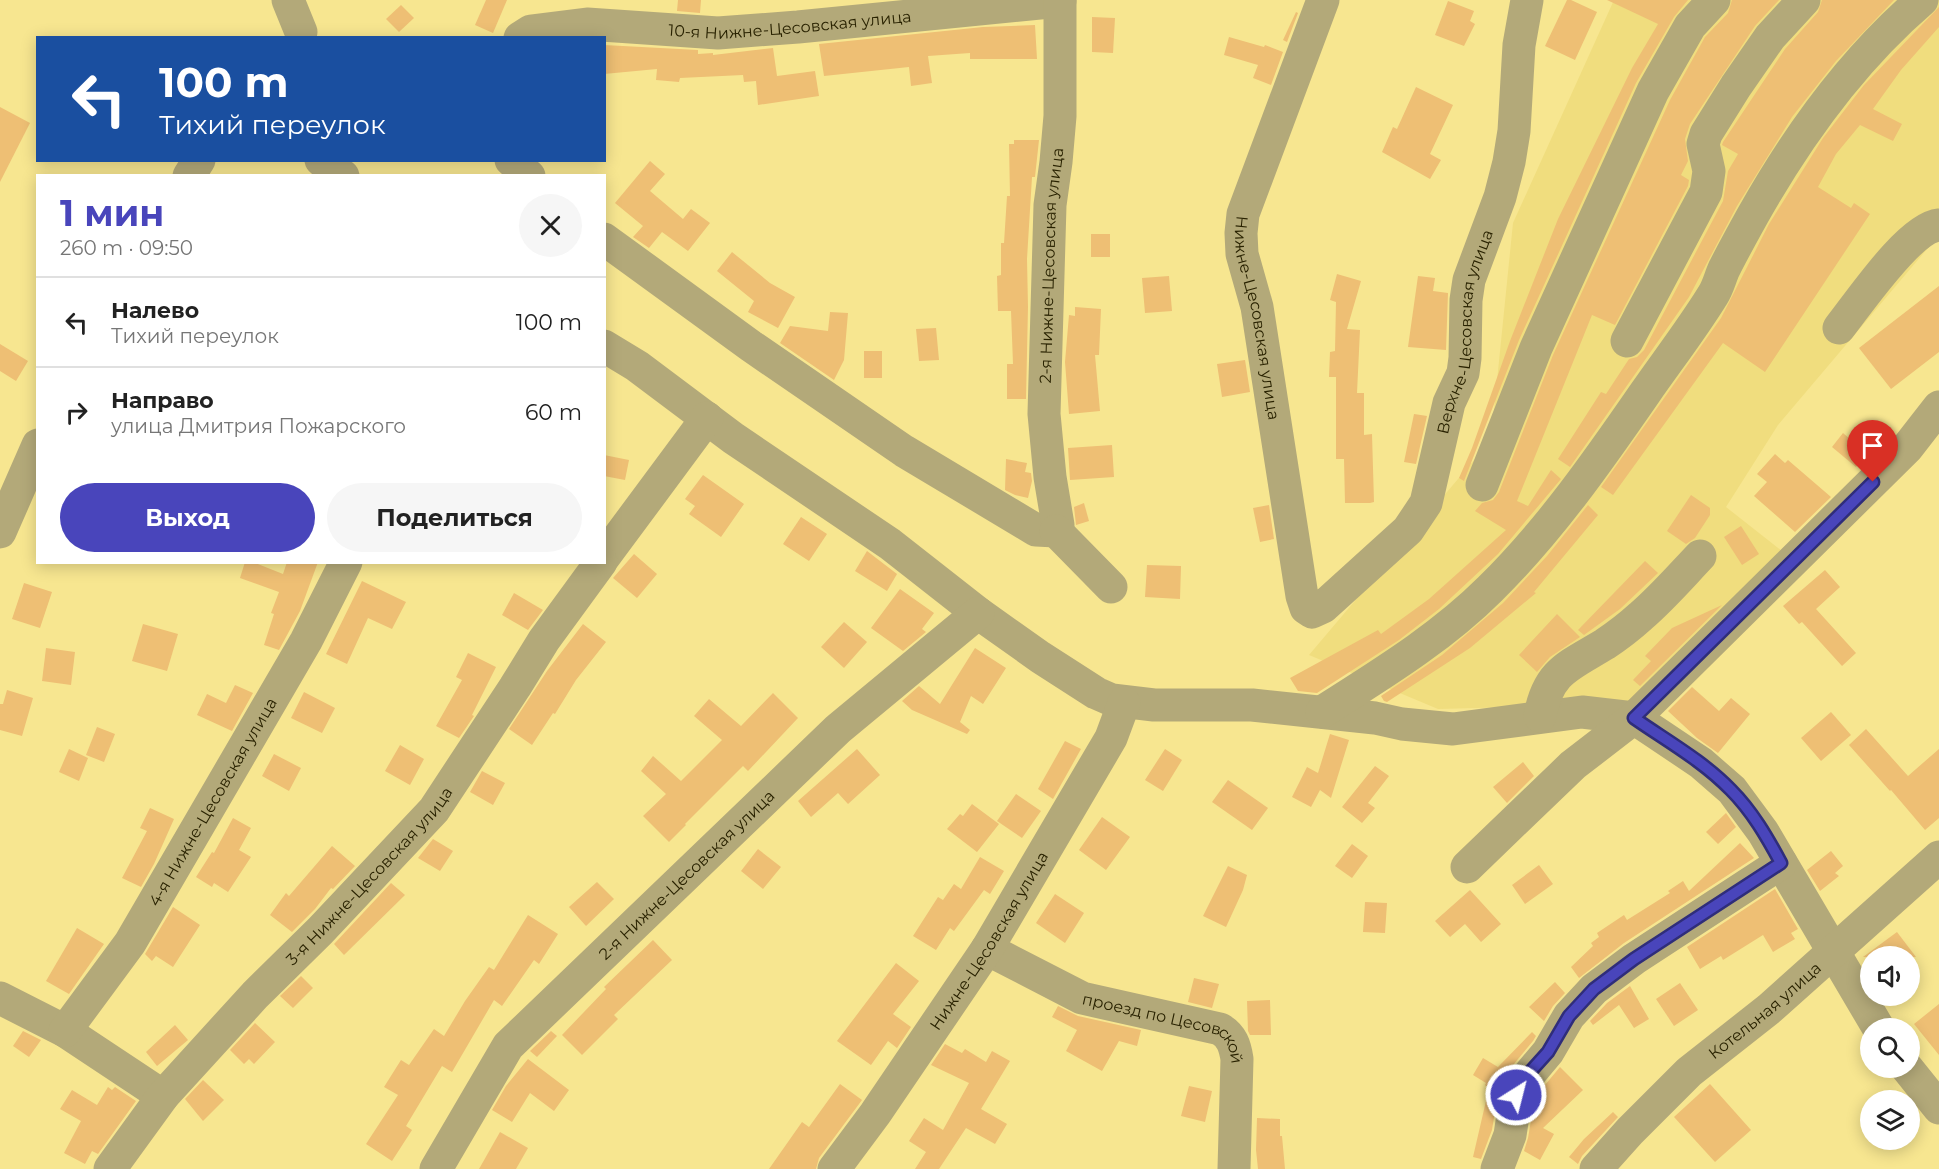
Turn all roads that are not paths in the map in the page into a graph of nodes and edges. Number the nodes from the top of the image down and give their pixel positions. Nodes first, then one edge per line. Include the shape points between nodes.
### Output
1 (288, 0) edge
2 (1060, 0) edge
3 (1323, 0) edge
4 (1527, 0) edge
5 (1714, 0) edge
6 (1804, 0) edge
7 (1922, 0) edge
8 (306, 36) edge
9 (523, 36) edge
10 (324, 162) edge
11 (513, 162) edge
12 (341, 174) edge
13 (527, 174) edge
14 (1939, 225) edge
15 (606, 240) edge
16 (1839, 328) dead end
17 (1627, 341) dead end
18 (606, 347) edge
19 (1939, 407) edge
20 (707, 418) junction
21 (36, 450) edge
22 (1482, 485) dead end
23 (1056, 531) junction
24 (0, 532) edge
25 (606, 554) edge
26 (1700, 556) dead end
27 (345, 564) edge
28 (600, 564) edge
29 (1111, 587) dead end
30 (1308, 611) joint
31 (978, 614) junction
32 (1124, 703) junction
33 (1322, 712) junction
34 (1540, 716) junction
35 (1634, 718) junction
36 (1939, 857) edge
37 (1781, 863) junction
38 (1467, 867) dead end
39 (987, 949) junction
40 (1833, 952) junction
41 (0, 998) edge
42 (1873, 1018) edge
43 (66, 1031) junction
44 (1915, 1078) edge
45 (163, 1096) junction
46 (1939, 1108) edge
47 (110, 1169) edge
48 (436, 1169) edge
49 (834, 1169) edge
50 (1234, 1169) edge
51 (1497, 1169) edge
52 (1596, 1169) edge

1 - 8 street
2 - 9 street, 10-я Нижне-Цесовская улица via 718,33 587,24 531,31
2 - 23 street, 2-я Нижне-Цесовская улица via 1060,116 1050,205 1044,414
3 - 30 street, Нижне-Цесовская улица via 1243,214 1240,233 1257,307 1302,596
4 - 30 street, Верхне-Цесовская улица via 1509,162 1469,280 1463,374 1449,403 1426,504 1408,530 1320,610
5 - 22 street via 1690,26 1653,91 1536,348
6 - 17 street via 1770,37 1706,134 1706,192
7 - 33 street via 1856,64 1807,129 1754,214 1709,301 1563,507 1489,590 1455,620
10 - 12 street
11 - 13 street
14 - 16 street via 1923,230 1903,248
15 - 23 street via 904,451 1036,530
18 - 20 street
19 - 35 street via 1907,448
20 - 25 street
20 - 31 street via 890,544
21 - 24 street
23 - 29 street
26 - 34 street via 1636,620 1606,644 1568,665 1549,687
27 - 43 street, 4-я Нижне-Цесовская улица via 306,641 130,943
28 - 45 street, 3-я Нижне-Цесовская улица via 548,633 434,810
31 - 32 street via 1096,693
31 - 48 street, 2-я Нижне-Цесовская улица via 838,729 508,1046
32 - 33 street via 1252,705
32 - 39 street, Нижне-Цесовская улица via 1111,738
33 - 34 street via 1453,729
34 - 35 street via 1582,712
35 - 37 street via 1701,763 1732,790
35 - 38 street via 1573,765
36 - 40 street, Котельная улица
37 - 40 street
37 - 51 street via 1594,989 1569,1016 1548,1052 1517,1089 1510,1135
39 - 49 street, Нижне-Цесовская улица
39 - 50 street, проезд по Цесовской via 1082,998 1227,1033 1236,1048 1237,1059
40 - 42 street
40 - 52 street, Котельная улица via 1689,1072
41 - 43 street
43 - 45 street
44 - 46 street
45 - 47 street, 3-я Нижне-Цесовская улица

